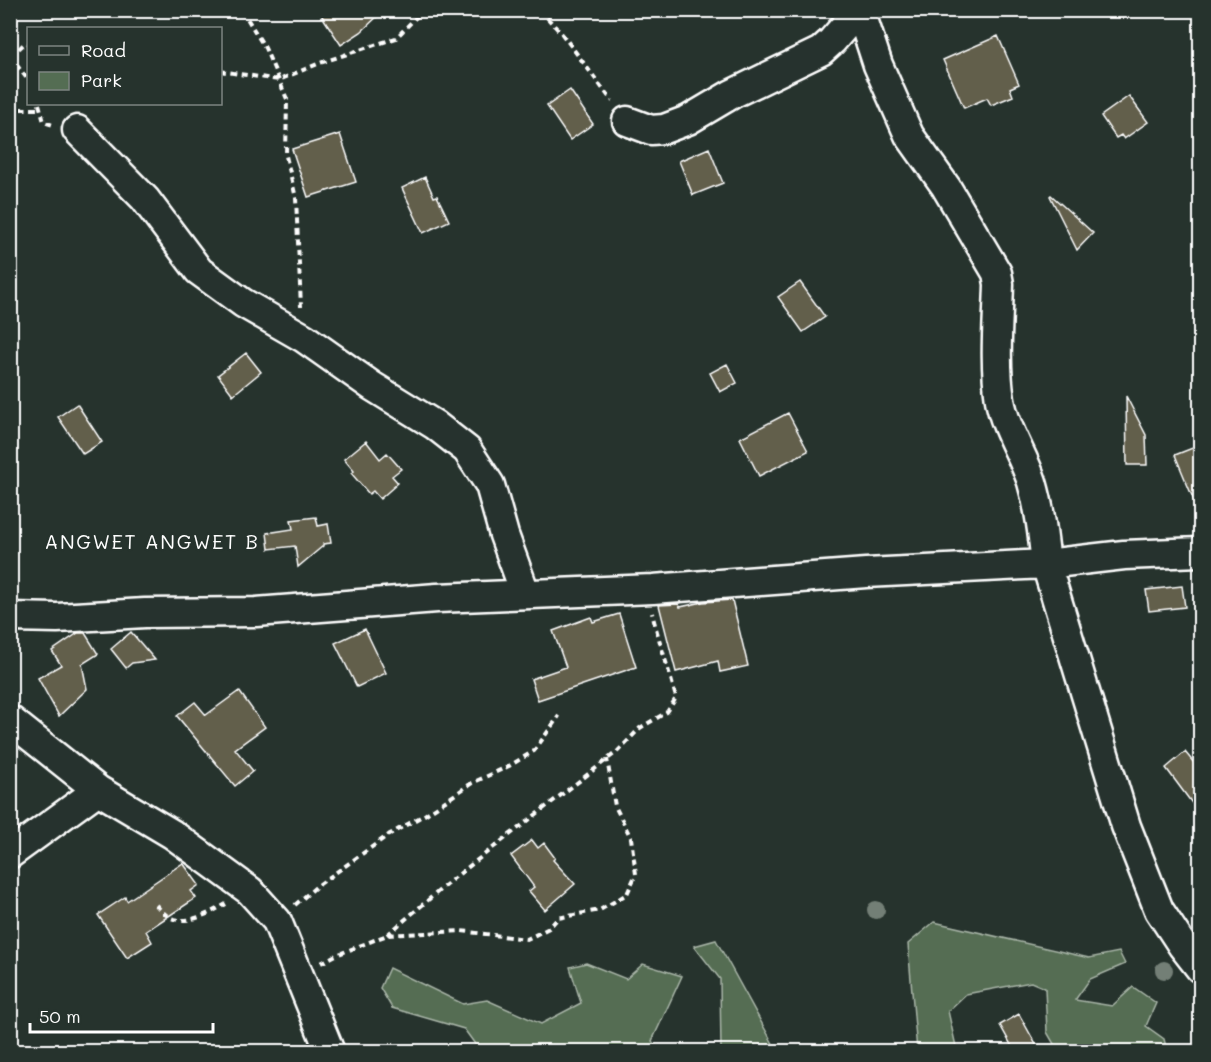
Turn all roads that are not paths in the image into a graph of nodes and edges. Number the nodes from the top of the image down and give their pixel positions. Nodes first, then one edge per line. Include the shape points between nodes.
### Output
1 (859, 10) edge
2 (627, 121) road end
3 (77, 130) dead end
4 (1200, 552) edge
5 (1046, 564) junction
6 (525, 593) junction
7 (10, 617) edge
8 (10, 720) edge
9 (98, 789) junction
10 (10, 854) edge
11 (1200, 968) edge
12 (330, 1052) edge

1 - 2 street via 821,51 688,120 651,130
1 - 5 street via 909,135 946,187 997,273 1000,400 1031,480
3 - 6 street via 145,199 200,271 467,450 490,485
4 - 5 street
5 - 6 street via 653,589
5 - 11 street via 1130,837 1159,910
6 - 7 street via 256,612
8 - 9 street
9 - 10 street
9 - 12 street via 172,834 250,891 277,921

